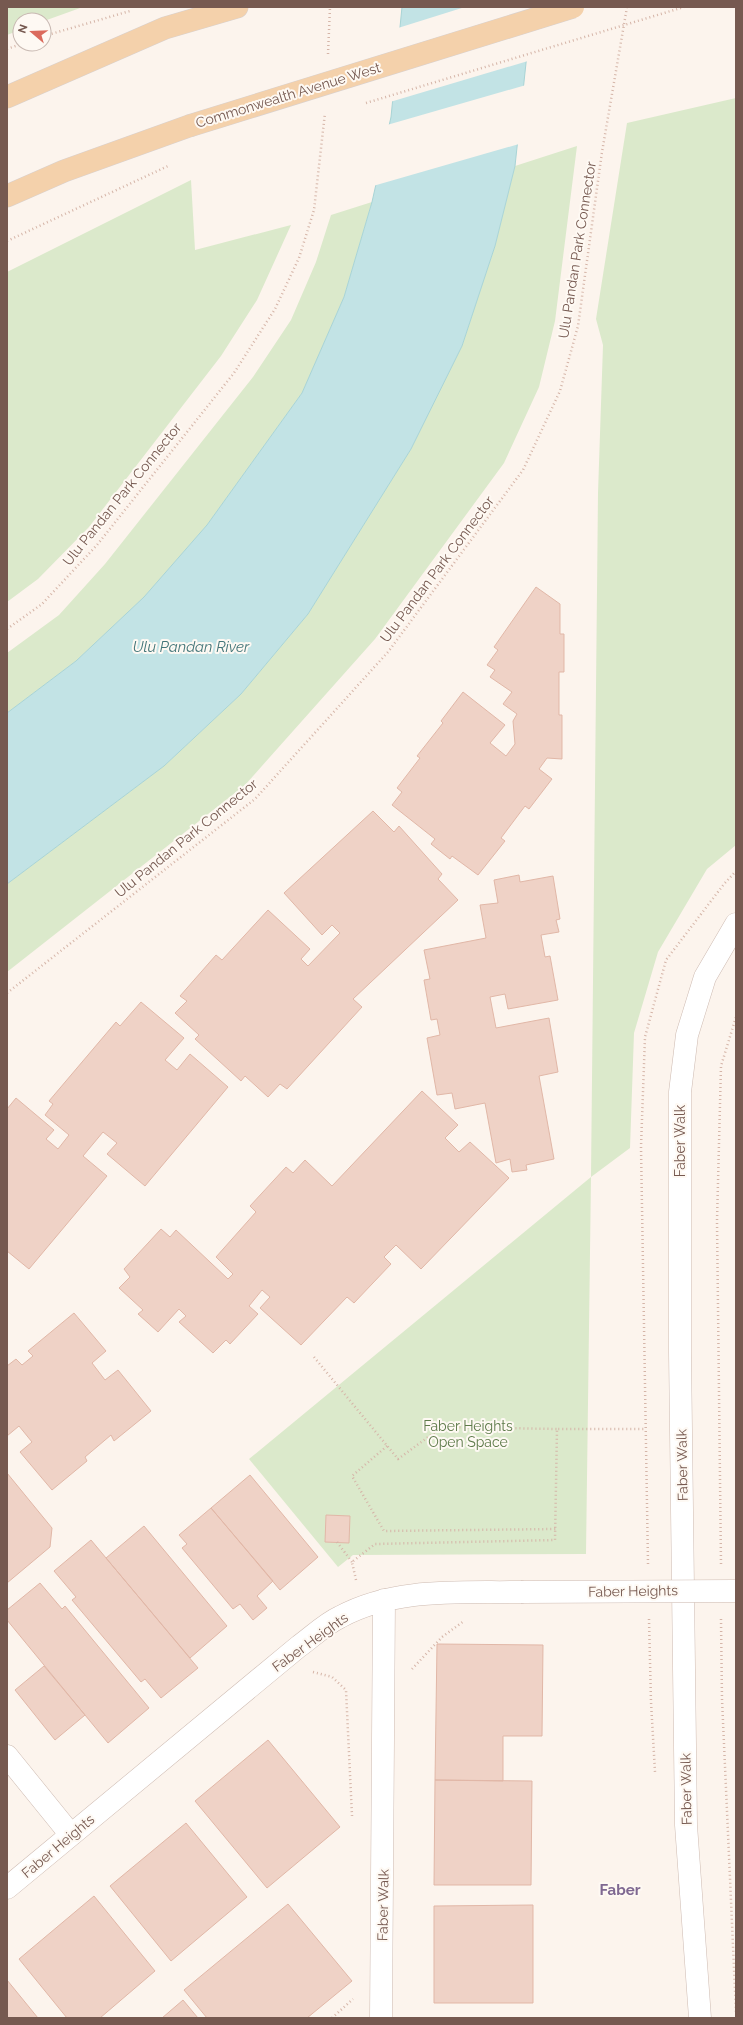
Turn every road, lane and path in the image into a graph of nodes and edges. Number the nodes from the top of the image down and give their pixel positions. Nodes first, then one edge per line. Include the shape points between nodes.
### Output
1 (237, 7) edge
2 (573, 7) edge
3 (627, 7) edge
4 (684, 7) edge
5 (134, 9) dead end
6 (52, 34) edge
7 (7, 98) edge
8 (363, 104) dead end
9 (332, 113) dead end
10 (317, 117) dead end
11 (169, 165) dead end
12 (7, 196) edge
13 (314, 210) dead end
14 (7, 241) edge
15 (7, 629) edge
16 (736, 924) edge
17 (7, 993) edge
18 (736, 1017) edge
19 (314, 1357) dead end
20 (557, 1429) junction
21 (646, 1429) dead end
22 (388, 1446) junction
23 (556, 1529) junction
24 (338, 1542) dead end
25 (352, 1562) junction
26 (721, 1571) dead end
27 (736, 1591) edge
28 (384, 1600) junction
29 (362, 1608) junction
30 (721, 1611) dead end
31 (467, 1620) dead end
32 (310, 1671) dead end
33 (412, 1677) dead end
34 (7, 1756) edge
35 (353, 1822) dead end
36 (71, 1835) junction
37 (7, 1888) edge
38 (354, 1996) dead end
39 (736, 2013) edge
40 (332, 2018) edge
41 (381, 2018) edge
42 (700, 2018) edge

1 - 7 main road via 165,28
2 - 12 main road, Commonwealth Avenue West, bridge via 189,126 64,171
3 - 17 path, Ulu Pandan Park Connector via 602,152 578,326 560,391 523,470 388,652 255,799
4 - 8 path, bridge
5 - 6 path
9 - 10 path
11 - 14 path
13 - 15 path, Ulu Pandan Park Connector via 299,258 275,309 234,373 97,545 42,604
16 - 42 street, Faber Walk via 705,977 687,1036 680,1092 680,1352 686,1825
18 - 26 path via 721,1066 717,1221
19 - 22 path
20 - 21 path
20 - 22 path via 442,1427 398,1459
20 - 23 path
22 - 23 path via 352,1476 384,1531
23 - 25 path via 555,1540 375,1544
24 - 25 path
25 - 29 path
27 - 28 street, Faber Heights, bridge via 428,1594
28 - 29 street, Faber Heights
28 - 41 street, Faber Walk
29 - 36 street, Faber Heights via 340,1617 298,1647
30 - 39 path via 722,1699
31 - 33 path via 442,1637 412,1669
32 - 35 path via 332,1677 346,1690
34 - 36 street
36 - 37 street, Faber Heights
38 - 40 path via 351,2002

